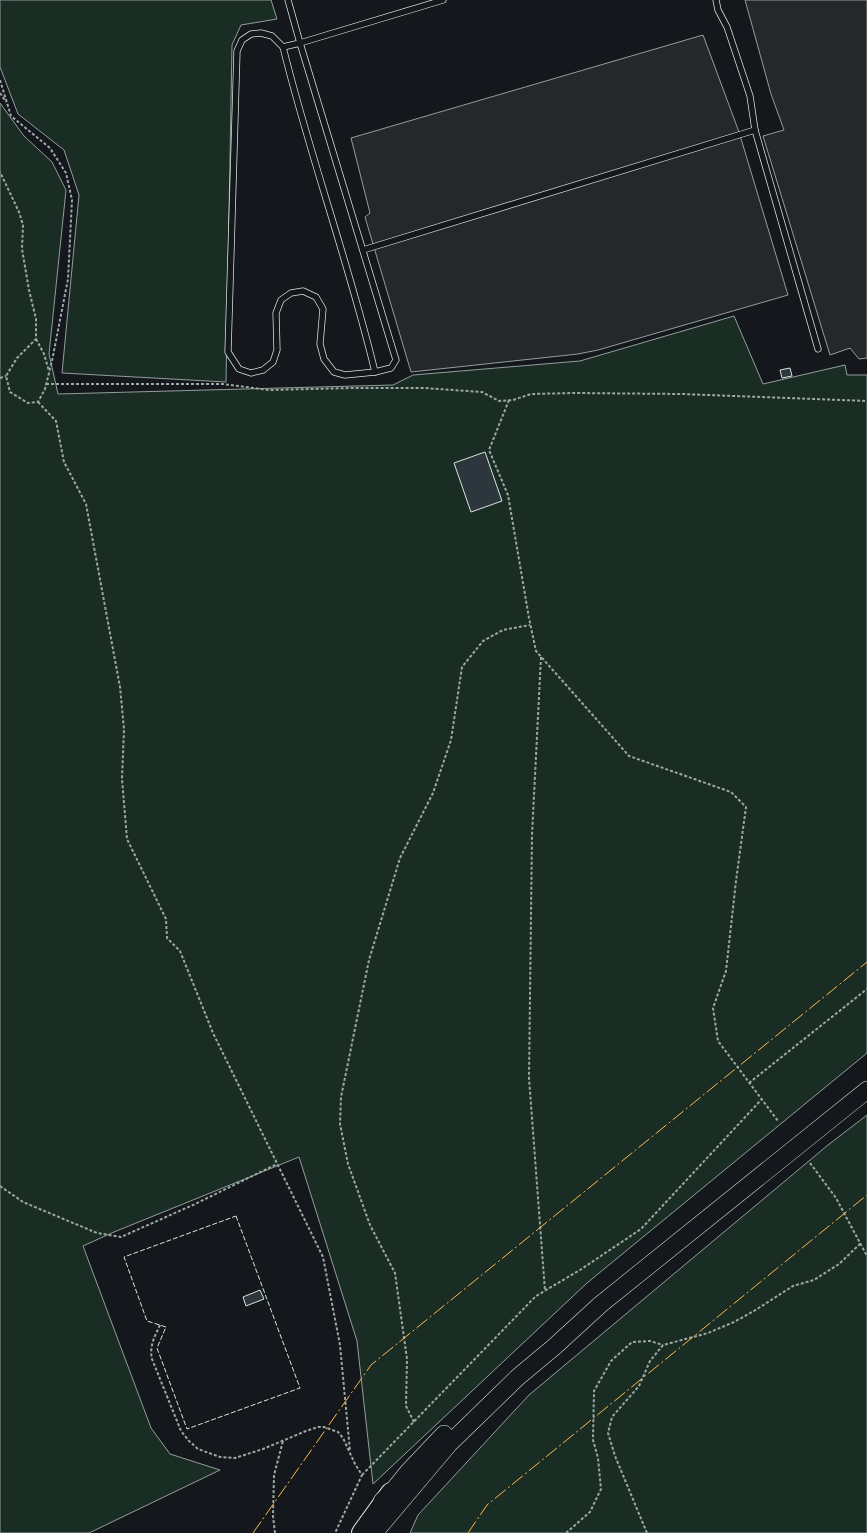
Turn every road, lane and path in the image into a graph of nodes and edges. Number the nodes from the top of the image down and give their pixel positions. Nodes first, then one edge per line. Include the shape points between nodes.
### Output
1 (288, 0) edge
2 (443, 0) edge
3 (716, 0) edge
4 (300, 43) junction
5 (283, 47) junction
6 (0, 80) edge
7 (0, 93) edge
8 (8, 104) junction
9 (755, 130) junction
10 (0, 172) edge
11 (363, 250) junction
12 (36, 339) junction
13 (818, 349) dead end
14 (49, 372) junction
15 (375, 372) junction
16 (6, 376) junction
17 (0, 378) edge
18 (46, 384) junction
19 (509, 400) junction
20 (867, 401) edge
21 (38, 402) junction
22 (530, 625) junction
23 (541, 656) junction
24 (867, 989) edge
25 (749, 1083) junction
26 (867, 1090) edge
27 (761, 1100) junction
28 (778, 1122) dead end
29 (810, 1163) dead end
30 (277, 1164) junction
31 (0, 1186) edge
32 (861, 1243) junction
33 (867, 1256) edge
34 (544, 1291) junction
35 (160, 1325) dead end
36 (663, 1345) junction
37 (414, 1422) junction
38 (283, 1441) junction
39 (350, 1451) junction
40 (362, 1475) junction
41 (396, 1497) junction
42 (275, 1533) edge
43 (335, 1533) edge
44 (354, 1533) edge
45 (362, 1533) edge
46 (374, 1533) edge
47 (381, 1533) edge
48 (566, 1533) edge
49 (647, 1533) edge

1 - 4 lane
2 - 4 lane
3 - 9 lane via 750,96
4 - 5 lane
4 - 11 lane
5 - 15 lane via 294,93 365,329
5 - 15 lane via 272,36 261,32 251,34 242,40 237,51 228,352 239,369 251,373 263,370 273,362 277,350 276,313 281,300 291,293 303,291 316,297 323,309 320,344 324,359 334,372 345,375
6 - 8 path
7 - 8 path
8 - 14 path via 11,116 50,148 66,172 72,200 68,278
9 - 11 lane
9 - 13 lane
10 - 12 path via 23,226 22,249 28,290 36,319
11 - 15 lane via 396,360 391,368
12 - 14 path
12 - 16 path via 17,358
14 - 18 path
16 - 17 path
16 - 21 path via 10,392 28,403
18 - 19 path via 215,384 269,390 424,388 482,392 499,401
18 - 21 path
19 - 20 path via 531,394 574,393
19 - 22 path via 489,450 508,495
21 - 30 path via 56,421 64,462 86,504 120,687 124,729 122,779 127,839 166,919 167,938 180,951 213,1033
22 - 23 path via 536,651
22 - 37 path via 503,630 483,641 462,667 451,740 433,793 400,858 369,960 341,1097 340,1124 348,1164 370,1225 395,1273 407,1360 406,1406
23 - 25 path via 629,756 731,792 746,807 726,972 713,1008 718,1041
23 - 34 path via 532,835 529,1078
24 - 25 path
25 - 27 path
26 - 41 main road via 601,1304 528,1355 433,1445
27 - 28 path
27 - 34 path via 641,1228
29 - 32 path via 836,1198
30 - 31 path via 121,1237 89,1230 23,1202
30 - 39 path via 323,1257 340,1345
32 - 33 path
32 - 36 path via 839,1264 814,1280 793,1286 734,1322 708,1333
34 - 37 path via 536,1296
35 - 38 path via 152,1342 152,1359 189,1442 211,1454 235,1458
36 - 48 path via 650,1341 632,1342 611,1361 594,1391 593,1440 598,1458 601,1489 590,1512
36 - 49 path via 650,1361 639,1386 612,1417 608,1433
37 - 40 path
38 - 39 path via 306,1431 324,1427 338,1432
38 - 42 path via 274,1475
39 - 40 path
40 - 43 path
41 - 44 main road via 371,1511
41 - 45 highway
41 - 46 main road
41 - 47 main road

